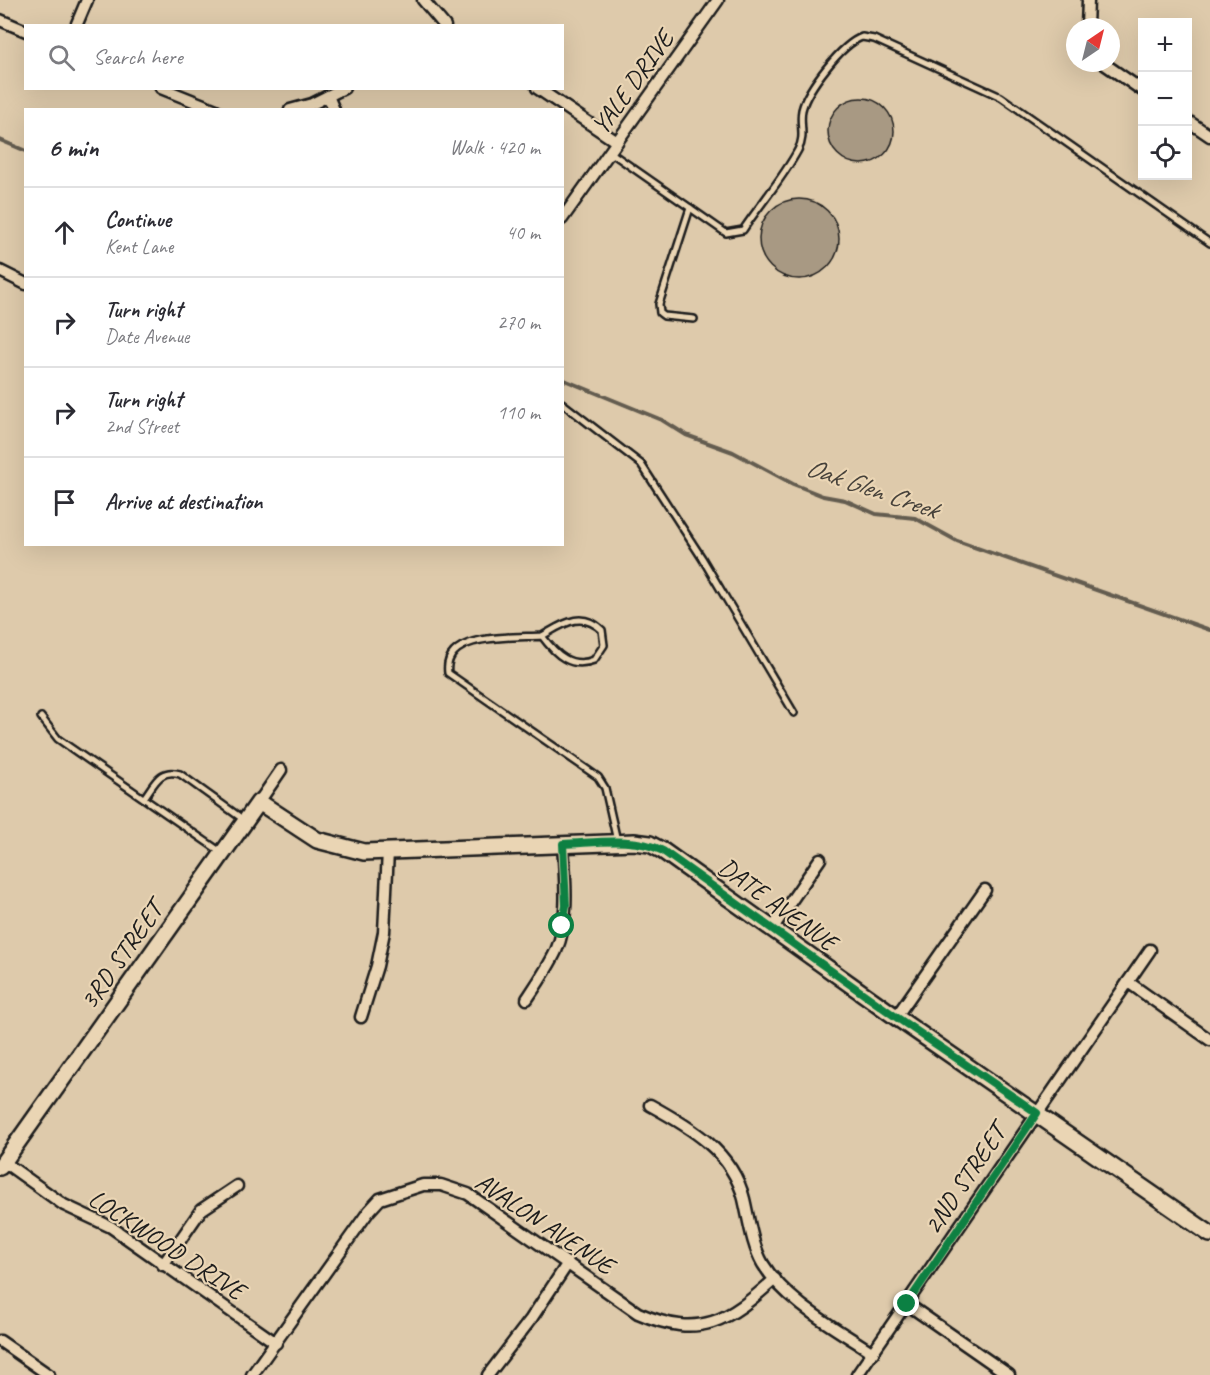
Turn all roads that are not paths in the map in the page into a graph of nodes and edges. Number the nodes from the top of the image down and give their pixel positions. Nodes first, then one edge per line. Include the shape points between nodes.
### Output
1 (87, 0) edge
2 (423, 0) edge
3 (718, 0) edge
4 (1088, 0) edge
5 (1087, 18) edge
6 (0, 20) edge
7 (77, 24) edge
8 (444, 24) edge
9 (24, 30) edge
10 (1116, 72) edge
11 (1138, 87) edge
12 (166, 90) edge
13 (340, 90) edge
14 (540, 90) edge
15 (328, 96) junction
16 (211, 108) edge
17 (295, 108) edge
18 (333, 108) edge
19 (1192, 124) edge
20 (1210, 136) edge
21 (617, 142) junction
22 (610, 152) junction
23 (690, 208) junction
24 (564, 216) edge
25 (1210, 243) edge
26 (0, 271) edge
27 (24, 283) edge
28 (694, 319) dead end
29 (564, 405) edge
30 (542, 636) junction
31 (794, 713) dead end
32 (41, 717) dead end
33 (281, 770) dead end
34 (144, 798) junction
35 (259, 802) junction
36 (246, 821) junction
37 (618, 842) junction
38 (563, 844) junction
39 (388, 851) junction
40 (222, 853) junction
41 (820, 860) dead end
42 (985, 890) dead end
43 (772, 929) junction
44 (1150, 950) dead end
45 (1128, 982) junction
46 (527, 999) dead end
47 (361, 1017) dead end
48 (896, 1017) junction
49 (1210, 1040) edge
50 (650, 1105) dead end
51 (1037, 1113) junction
52 (2, 1165) edge
53 (237, 1186) dead end
54 (1210, 1234) edge
55 (568, 1263) junction
56 (163, 1264) junction
57 (775, 1279) junction
58 (907, 1304) junction
59 (0, 1341) edge
60 (276, 1343) junction
61 (873, 1353) junction
62 (49, 1375) edge
63 (252, 1375) edge
64 (488, 1375) edge
65 (857, 1375) edge
66 (1009, 1375) edge

1 - 7 street
2 - 8 street
3 - 21 street, YALE DRIVE
4 - 5 street
6 - 9 street
10 - 11 street
12 - 16 street
13 - 15 street
14 - 21 street
15 - 17 street
15 - 18 street
19 - 20 street
21 - 22 street, YALE DRIVE
22 - 23 lane
22 - 24 street, YALE DRIVE
23 - 25 lane via 726,233 743,230 800,148 804,131 800,120 802,107 844,46 862,37 1001,97
23 - 28 lane via 659,304 664,316
26 - 27 street
29 - 31 lane via 641,464
30 - 30 lane via 557,655 576,664 594,660 604,645 602,630 581,619 564,623
30 - 37 lane via 469,643 453,655 448,673 598,777 605,788
32 - 34 lane via 58,739
33 - 35 street, 3RD STREET
34 - 36 lane via 163,773 170,771
34 - 40 lane
35 - 36 street, 3RD STREET
35 - 39 street, DATE AVENUE via 317,840 364,852
36 - 40 street, 3RD STREET
37 - 38 street, DATE AVENUE
37 - 43 street, DATE AVENUE via 650,844 663,851
38 - 39 street, DATE AVENUE
38 - 46 street via 566,906 557,949
39 - 47 street via 384,932
40 - 52 street, 3RD STREET
41 - 43 street
42 - 48 street
43 - 48 street, DATE AVENUE
44 - 45 street, 2ND STREET
45 - 49 street
45 - 51 street, 2ND STREET
48 - 51 street, DATE AVENUE
50 - 57 street via 704,1138 725,1160 741,1185 763,1264
51 - 54 street, DATE AVENUE
51 - 58 street, 2ND STREET
52 - 56 street, LOCKWOOD DRIVE via 64,1204 111,1227
53 - 56 street via 201,1210
55 - 57 street, AVALON AVENUE via 638,1313 672,1325 702,1325 732,1315
55 - 60 street, AVALON AVENUE via 468,1194 441,1185 408,1188 380,1199 358,1223
55 - 64 street
56 - 60 street, LOCKWOOD DRIVE
57 - 61 street via 811,1311
58 - 61 street, 2ND STREET
58 - 66 street
59 - 62 street
60 - 63 street, AVALON AVENUE
61 - 65 street, 2ND STREET

